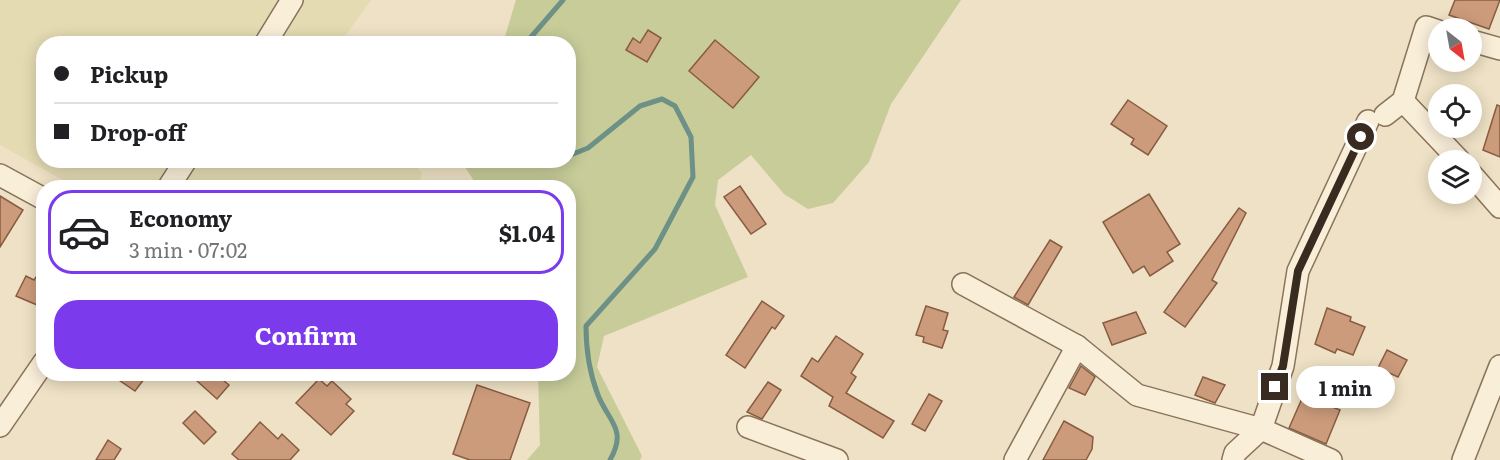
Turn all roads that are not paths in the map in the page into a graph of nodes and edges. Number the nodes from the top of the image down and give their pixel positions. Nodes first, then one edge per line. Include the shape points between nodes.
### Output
1 (292, 0) edge
2 (1428, 28) edge
3 (270, 36) edge
4 (1482, 44) edge
5 (1500, 49) edge
6 (1403, 101) junction
7 (1450, 150) edge
8 (0, 175) edge
9 (1482, 186) edge
10 (36, 195) edge
11 (1500, 207) edge
12 (963, 284) dead end
13 (1077, 346) junction
14 (1500, 366) edge
15 (36, 374) edge
16 (0, 426) edge
17 (748, 426) dead end
18 (1261, 429) junction
19 (837, 460) edge
20 (1015, 460) edge
21 (1233, 460) edge
22 (1331, 460) edge
23 (1463, 460) edge

1 - 3 street
2 - 6 street
4 - 5 street
6 - 7 street
6 - 18 street via 1376,118 1298,271 1283,366
8 - 10 street
9 - 11 street
12 - 13 street
13 - 18 street via 1137,395
13 - 20 street
14 - 23 street
15 - 16 street
17 - 19 street
18 - 21 street via 1235,453
18 - 22 street

